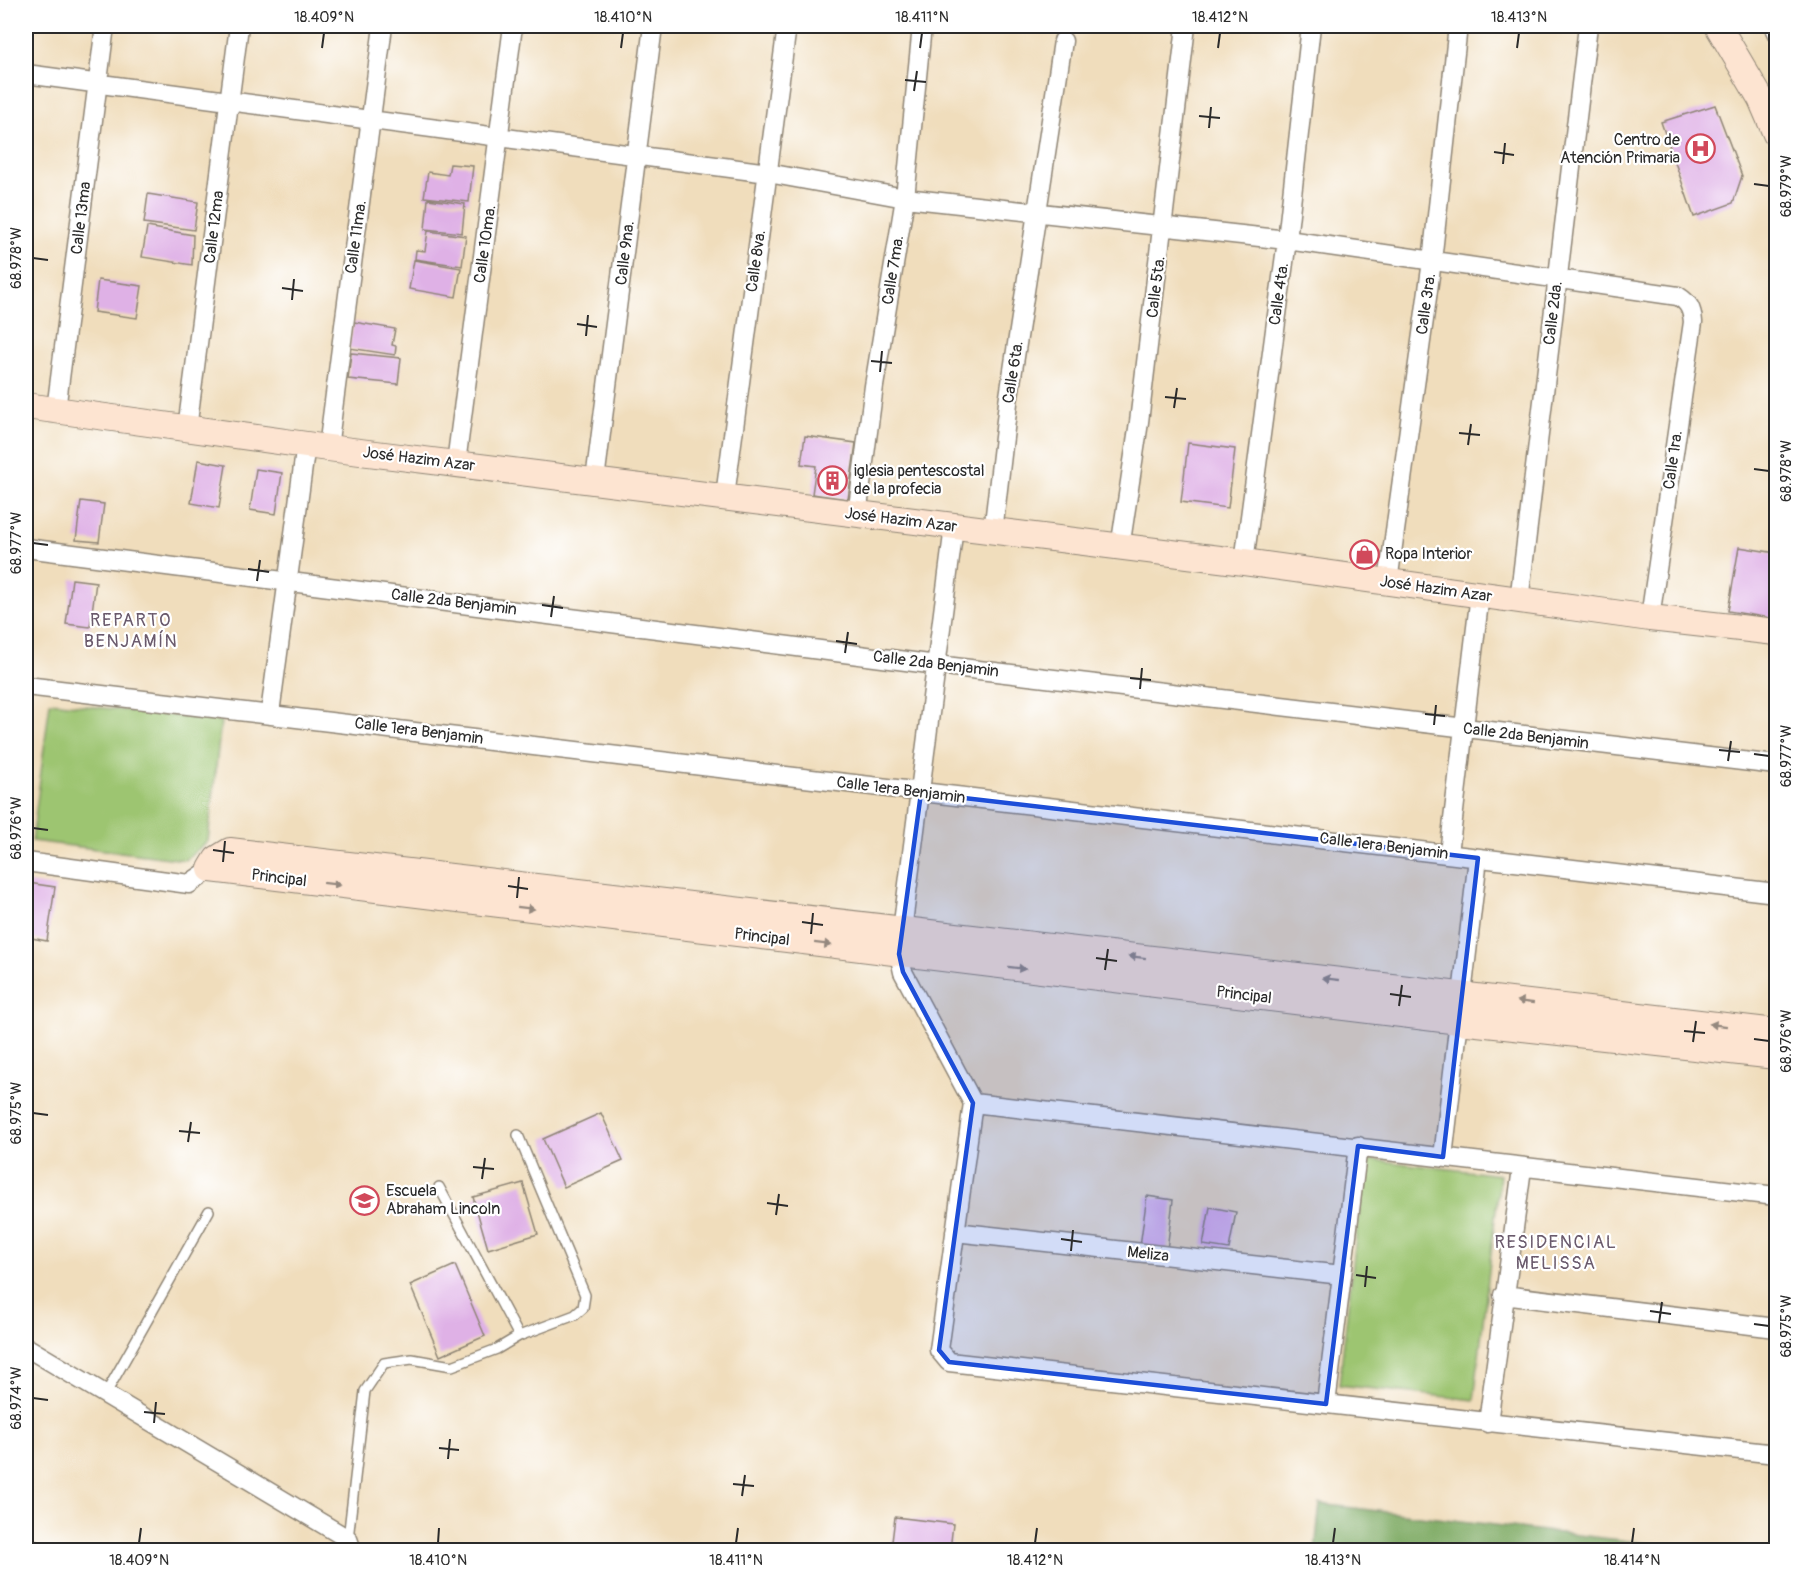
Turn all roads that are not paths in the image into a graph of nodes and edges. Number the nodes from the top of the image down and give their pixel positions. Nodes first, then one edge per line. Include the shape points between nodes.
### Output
1 (105, 26) edge
2 (239, 26) edge
3 (383, 26) edge
4 (513, 26) edge
5 (653, 26) edge
6 (787, 26) edge
7 (922, 26) edge
8 (1186, 26) edge
9 (1311, 26) edge
10 (1458, 26) edge
11 (1588, 26) edge
12 (1718, 26) edge
13 (1770, 26) edge
14 (1776, 40) edge
15 (1063, 41) dead end
16 (26, 74) edge
17 (98, 83) junction
18 (230, 102) junction
19 (372, 121) junction
20 (1776, 134) edge
21 (500, 138) junction
22 (638, 156) junction
23 (768, 173) junction
24 (905, 198) junction
25 (1037, 213) junction
26 (1163, 227) junction
27 (1287, 240) junction
28 (1432, 261) junction
29 (1557, 279) junction
30 (26, 406) edge
31 (56, 410) junction
32 (187, 429) junction
33 (317, 446) junction
34 (456, 463) junction
35 (595, 480) junction
36 (725, 496) junction
37 (857, 514) junction
38 (954, 527) junction
39 (993, 532) junction
40 (26, 548) edge
41 (1120, 548) junction
42 (1244, 562) junction
43 (288, 580) junction
44 (1388, 582) junction
45 (1480, 594) junction
46 (1519, 601) junction
47 (1650, 618) junction
48 (1776, 632) edge
49 (937, 665) junction
50 (26, 692) edge
51 (270, 713) junction
52 (1464, 728) junction
53 (1776, 765) edge
54 (921, 793) junction
55 (1449, 854) junction
56 (1478, 858) junction
57 (26, 862) edge
58 (212, 869) joint
59 (1776, 893) edge
60 (901, 941) junction
61 (1462, 995) junction
62 (1459, 1021) junction
63 (1776, 1032) edge
64 (1776, 1056) edge
65 (973, 1103) junction
66 (518, 1135) dead end
67 (1358, 1146) junction
68 (1443, 1157) junction
69 (1522, 1168) junction
70 (439, 1187) dead end
71 (1776, 1196) edge
72 (209, 1211) dead end
73 (955, 1232) junction
74 (1342, 1275) junction
75 (1503, 1295) junction
76 (1776, 1328) edge
77 (519, 1336) junction
78 (26, 1347) edge
79 (105, 1395) junction
80 (1326, 1404) junction
81 (1488, 1423) junction
82 (1776, 1454) edge
83 (26, 1545) edge
84 (350, 1545) edge
85 (33, 1551) edge

1 - 17 street, Calle 13ma
2 - 18 street, Calle 12ma
3 - 19 street, Calle 11ma.
4 - 21 street, Calle 10ma.
5 - 22 street, Calle 9na.
6 - 23 street, Calle 8va.
7 - 24 street, Calle 7ma.
8 - 26 street, Calle 5ta.
9 - 27 street, Calle 4ta.
10 - 28 street, Calle 3ra.
11 - 29 street, Calle 2da.
12 - 20 street via 1761,99
13 - 14 lane
15 - 25 street, Calle 6ta.
16 - 17 street
17 - 18 street
17 - 31 street, Calle 13ma
18 - 19 street
18 - 32 street, Calle 12ma
19 - 21 street
19 - 33 street, Calle 11ma.
21 - 22 street
21 - 34 street, Calle 10ma.
22 - 23 street
22 - 35 street, Calle 9na.
23 - 24 street
23 - 36 street, Calle 8va.
24 - 25 street
24 - 37 street, Calle 7ma.
25 - 26 street
25 - 39 street, Calle 6ta.
26 - 27 street
26 - 41 street, Calle 5ta.
27 - 28 street
27 - 42 street, Calle 4ta.
28 - 29 street
28 - 44 street, Calle 3ra.
29 - 46 street, Calle 2da.
29 - 47 street, Calle 1ra. via 1666,292 1687,302 1692,312
30 - 31 street, José Hazim Azar
31 - 32 street, José Hazim Azar
32 - 33 street, José Hazim Azar
33 - 34 street, José Hazim Azar
33 - 43 street, Calle 11ma.
34 - 35 street, José Hazim Azar
35 - 36 street, José Hazim Azar
36 - 37 street, José Hazim Azar
37 - 38 street, José Hazim Azar
38 - 39 street, José Hazim Azar
38 - 49 street
39 - 41 street, José Hazim Azar
40 - 43 street, Calle 2da Benjamin
41 - 42 street, José Hazim Azar
42 - 44 street, José Hazim Azar
43 - 49 street, Calle 2da Benjamin
43 - 51 street, Calle 11ma.
44 - 45 street, José Hazim Azar
45 - 46 street, José Hazim Azar
45 - 52 street
46 - 47 street, José Hazim Azar
47 - 48 street, José Hazim Azar
49 - 52 street, Calle 2da Benjamin
49 - 54 street
50 - 51 street, Calle 1era Benjamin
51 - 54 street, Calle 1era Benjamin
52 - 53 street, Calle 2da Benjamin
52 - 55 street
54 - 55 street, Calle 1era Benjamin
54 - 60 street
55 - 56 street, Calle 1era Benjamin
56 - 59 street, Calle 1era Benjamin
56 - 61 street
57 - 58 street via 189,884
58 - 60 street, Principal
61 -> 60 street, Principal
60 -> 62 street, Principal
60 - 65 street via 903,972
61 - 62 street
63 -> 61 street, Principal
62 - 64 street, Principal
62 - 68 street
65 - 67 street
65 - 73 street
66 - 77 lane via 585,1295 583,1308 575,1316
67 - 68 street
67 - 74 street
68 - 69 street
69 - 71 street
69 - 75 street
70 - 77 lane
72 - 79 lane
73 - 74 street, Meliza
73 - 80 street via 939,1350 949,1362
74 - 80 street
75 - 76 street
75 - 81 street
77 - 84 lane via 452,1366 412,1359 384,1363 365,1391
78 - 79 street
79 - 84 street
80 - 81 street
81 - 82 street
83 - 85 street

